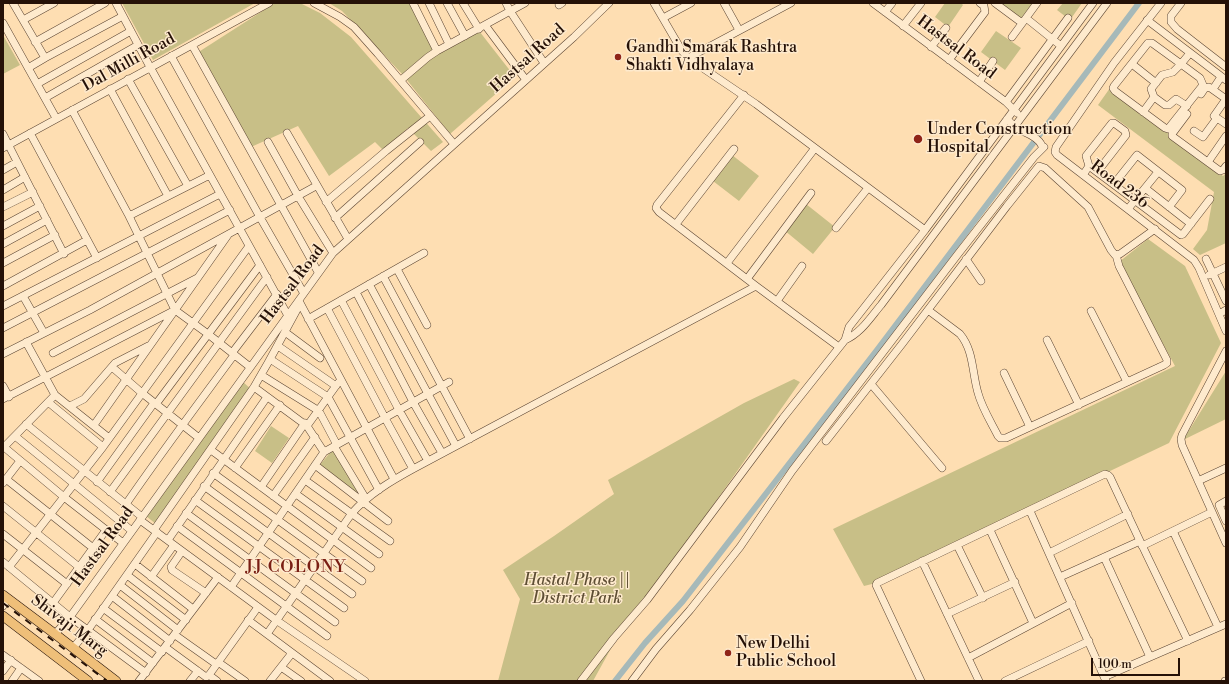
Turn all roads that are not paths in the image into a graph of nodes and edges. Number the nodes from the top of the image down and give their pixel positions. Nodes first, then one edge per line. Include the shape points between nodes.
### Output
1 (13, 3) edge
2 (54, 3) edge
3 (105, 3) edge
4 (116, 3) edge
5 (269, 3) edge
6 (314, 3) edge
7 (413, 3) edge
8 (428, 3) edge
9 (447, 3) edge
10 (463, 3) edge
11 (506, 3) edge
12 (524, 3) edge
13 (609, 3) edge
14 (655, 3) edge
15 (691, 3) edge
16 (724, 3) edge
17 (791, 3) edge
18 (873, 3) edge
19 (892, 3) edge
20 (921, 3) edge
21 (980, 3) edge
22 (995, 3) edge
23 (1037, 3) edge
24 (1093, 3) edge
25 (1107, 3) edge
26 (1160, 3) edge
27 (1181, 3) edge
28 (510, 11) junction
29 (885, 12) junction
30 (123, 16) junction
31 (663, 18) junction
32 (1068, 18) dead end
33 (23, 20) junction
34 (1147, 20) junction
35 (1024, 21) junction
36 (3, 22) edge
37 (903, 26) junction
38 (482, 27) junction
39 (946, 28) dead end
40 (739, 30) junction
41 (131, 31) junction
42 (465, 36) junction
43 (1012, 37) dead end
44 (1052, 39) junction
45 (35, 42) junction
46 (450, 44) junction
47 (138, 45) junction
48 (192, 45) junction
49 (1061, 46) junction
50 (932, 47) junction
51 (437, 51) junction
52 (1190, 53) junction
53 (171, 56) junction
54 (45, 58) junction
55 (688, 58) junction
56 (949, 60) junction
57 (993, 61) dead end
58 (544, 63) junction
59 (1132, 64) junction
60 (1181, 64) junction
61 (150, 67) junction
62 (1226, 67) edge
63 (28, 68) junction
64 (128, 79) junction
65 (1224, 79) edge
66 (401, 80) junction
67 (526, 80) junction
68 (978, 82) junction
69 (1156, 83) junction
70 (37, 84) junction
71 (110, 89) junction
72 (1213, 89) junction
73 (744, 95) junction
74 (1154, 97) junction
75 (45, 98) junction
76 (1226, 99) edge
77 (1006, 102) junction
78 (1187, 106) junction
79 (72, 110) junction
80 (1014, 110) junction
81 (1143, 112) junction
82 (430, 116) junction
83 (1022, 117) junction
84 (56, 118) junction
85 (1217, 118) junction
86 (1007, 120) junction
87 (1226, 124) edge
88 (1016, 126) junction
89 (1194, 131) dead end
90 (30, 133) junction
91 (287, 133) dead end
92 (3, 134) edge
93 (1226, 136) edge
94 (268, 142) dead end
95 (420, 142) dead end
96 (454, 144) junction
97 (1040, 145) junction
98 (6, 146) edge
99 (816, 148) junction
100 (734, 149) dead end
101 (1055, 154) junction
102 (18, 162) junction
103 (1208, 162) junction
104 (1090, 166) junction
105 (1226, 166) edge
106 (3, 170) edge
107 (1098, 171) junction
108 (1158, 172) junction
109 (210, 175) junction
110 (1083, 175) junction
111 (25, 177) junction
112 (1114, 184) junction
113 (188, 186) junction
114 (316, 186) junction
115 (868, 188) junction
116 (1145, 188) junction
117 (3, 190) edge
118 (33, 192) junction
119 (811, 193) dead end
120 (220, 194) junction
121 (168, 196) junction
122 (298, 196) junction
123 (1210, 199) dead end
124 (1135, 200) junction
125 (326, 202) junction
126 (40, 206) junction
127 (280, 206) junction
128 (1169, 207) junction
129 (3, 208) edge
130 (1128, 209) junction
131 (230, 210) junction
132 (129, 216) junction
133 (260, 217) junction
134 (335, 218) junction
135 (47, 220) junction
136 (676, 224) junction
137 (1190, 224) junction
138 (3, 226) edge
139 (240, 228) junction
140 (836, 228) dead end
141 (1155, 229) junction
142 (925, 230) junction
143 (229, 234) junction
144 (55, 235) junction
145 (139, 236) junction
146 (348, 239) junction
147 (87, 240) junction
148 (3, 244) edge
149 (249, 246) junction
150 (147, 253) junction
151 (333, 253) junction
152 (424, 253) dead end
153 (64, 254) junction
154 (1116, 255) junction
155 (97, 258) junction
156 (966, 259) junction
157 (1206, 260) dead end
158 (3, 263) edge
159 (727, 263) junction
160 (260, 266) junction
161 (802, 266) dead end
162 (1226, 267) edge
163 (397, 268) junction
164 (318, 272) junction
165 (1213, 273) junction
166 (156, 274) junction
167 (383, 276) junction
168 (199, 277) junction
169 (267, 277) junction
170 (1203, 277) junction
171 (747, 279) junction
172 (981, 281) dead end
173 (369, 284) junction
174 (3, 286) edge
175 (756, 286) junction
176 (303, 292) junction
177 (356, 292) junction
178 (166, 293) junction
179 (277, 294) junction
180 (23, 296) junction
181 (341, 300) junction
182 (777, 301) junction
183 (1226, 301) edge
184 (299, 302) junction
185 (3, 306) edge
186 (327, 308) junction
187 (175, 310) junction
188 (928, 310) junction
189 (1226, 310) edge
190 (1092, 311) dead end
191 (33, 313) junction
192 (288, 314) junction
193 (1219, 314) junction
194 (308, 319) junction
195 (193, 322) junction
196 (427, 325) dead end
197 (3, 328) edge
198 (1226, 331) edge
199 (285, 332) junction
200 (44, 333) junction
201 (208, 334) junction
202 (845, 340) junction
203 (1047, 340) dead end
204 (26, 342) junction
205 (219, 342) junction
206 (150, 345) junction
207 (278, 346) junction
208 (840, 346) junction
209 (1226, 351) edge
210 (53, 353) dead end
211 (3, 354) edge
212 (233, 354) junction
213 (320, 358) dead end
214 (270, 359) junction
215 (112, 366) junction
216 (250, 367) junction
217 (1004, 373) dead end
218 (261, 375) junction
219 (46, 378) junction
220 (340, 379) junction
221 (126, 380) junction
222 (449, 382) dead end
223 (1127, 382) junction
224 (871, 384) junction
225 (3, 386) edge
226 (336, 386) junction
227 (442, 386) junction
228 (254, 387) junction
229 (142, 393) junction
230 (55, 394) junction
231 (428, 394) junction
232 (267, 397) junction
233 (328, 397) junction
234 (6, 398) edge
235 (48, 402) junction
236 (413, 402) junction
237 (155, 403) junction
238 (280, 405) junction
239 (1079, 405) junction
240 (70, 406) junction
241 (399, 410) junction
242 (318, 411) junction
243 (168, 413) junction
244 (385, 418) junction
245 (26, 424) junction
246 (306, 424) junction
247 (94, 426) junction
248 (183, 426) junction
249 (1030, 427) junction
250 (366, 428) junction
251 (15, 436) junction
252 (315, 437) junction
253 (350, 437) junction
254 (109, 438) junction
255 (199, 438) junction
256 (470, 439) junction
257 (826, 441) dead end
258 (336, 445) junction
259 (456, 446) junction
260 (103, 447) junction
261 (3, 448) edge
262 (210, 450) junction
263 (324, 452) junction
264 (442, 453) junction
265 (223, 460) junction
266 (20, 461) junction
267 (428, 461) junction
268 (315, 465) junction
269 (235, 468) junction
270 (942, 468) dead end
271 (1226, 468) edge
272 (413, 469) junction
273 (84, 471) junction
274 (213, 473) junction
275 (394, 479) junction
276 (305, 480) junction
277 (5, 481) edge
278 (1198, 481) junction
279 (97, 482) junction
280 (74, 484) junction
281 (204, 486) junction
282 (261, 487) junction
283 (379, 490) junction
284 (110, 492) junction
285 (296, 494) junction
286 (273, 496) junction
287 (64, 497) junction
288 (195, 500) junction
289 (364, 500) junction
290 (1226, 502) edge
291 (126, 504) junction
292 (3, 506) edge
293 (287, 506) junction
294 (1030, 511) junction
295 (1212, 512) junction
296 (186, 513) junction
297 (352, 513) junction
298 (50, 514) junction
299 (1128, 514) junction
300 (141, 518) junction
301 (277, 519) junction
302 (388, 521) dead end
303 (1226, 521) edge
304 (176, 526) junction
305 (343, 526) junction
306 (106, 530) junction
307 (990, 530) junction
308 (132, 531) junction
309 (156, 531) junction
310 (1173, 531) junction
311 (36, 532) junction
312 (268, 533) junction
313 (3, 534) edge
314 (168, 540) junction
315 (333, 540) junction
316 (390, 541) dead end
317 (123, 543) junction
318 (1141, 543) junction
319 (1226, 543) edge
320 (174, 545) junction
321 (957, 545) junction
322 (258, 546) junction
323 (93, 548) junction
324 (22, 550) junction
325 (182, 551) junction
326 (324, 554) junction
327 (379, 554) dead end
328 (1049, 554) junction
329 (1104, 558) junction
330 (249, 559) junction
331 (922, 561) junction
332 (6, 564) edge
333 (135, 564) junction
334 (79, 567) junction
335 (314, 567) junction
336 (371, 568) dead end
337 (240, 572) junction
338 (127, 575) junction
339 (152, 577) junction
340 (218, 577) junction
341 (1060, 577) junction
342 (305, 580) junction
343 (362, 581) dead end
344 (1014, 582) junction
345 (67, 584) junction
346 (120, 585) junction
347 (231, 587) junction
348 (206, 593) junction
349 (296, 593) junction
350 (352, 594) dead end
351 (112, 596) junction
352 (983, 598) junction
353 (4, 600) edge
354 (53, 603) junction
355 (1072, 603) junction
356 (258, 607) junction
357 (286, 607) junction
358 (103, 608) junction
359 (344, 608) dead end
360 (193, 609) junction
361 (947, 614) junction
362 (3, 616) edge
363 (70, 617) junction
364 (95, 619) junction
365 (186, 620) junction
366 (248, 620) junction
367 (276, 620) junction
368 (335, 622) dead end
369 (1033, 623) junction
370 (1226, 624) edge
371 (1218, 627) junction
372 (88, 630) junction
373 (176, 632) junction
374 (55, 634) junction
375 (266, 634) junction
376 (327, 636) dead end
377 (1188, 640) junction
378 (1089, 641) junction
379 (166, 647) junction
380 (73, 648) junction
381 (292, 653) junction
382 (3, 655) edge
383 (1150, 657) junction
384 (968, 658) junction
385 (11, 660) junction
386 (153, 663) junction
387 (217, 663) junction
388 (282, 667) junction
389 (21, 668) junction
390 (198, 670) junction
391 (3, 671) edge
392 (146, 673) junction
393 (209, 675) junction
394 (1105, 679) edge
395 (12, 681) edge
396 (38, 681) edge
397 (88, 681) edge
398 (116, 681) edge
399 (139, 681) edge
400 (191, 681) edge
401 (217, 681) edge
402 (245, 681) edge
403 (271, 681) edge
404 (301, 681) edge
405 (330, 681) edge
406 (365, 681) edge
407 (582, 681) edge
408 (632, 681) edge
409 (920, 681) edge
410 (978, 681) edge
411 (1005, 681) edge

1 - 33 street
2 - 33 street
3 - 45 street
4 - 30 street
5 - 48 street, Dal Milli Road
6 - 66 street via 340,16 354,27
7 - 51 street
8 - 46 street
9 - 42 street
10 - 38 street
11 - 28 street
12 - 28 street
13 - 58 street, Hastsal Road
14 - 31 street
15 - 31 street
16 - 40 street
17 - 40 street
18 - 29 street, Hastsal Road
19 - 29 street
20 - 37 street
21 - 56 street via 986,9 985,12
22 - 35 street
23 - 35 street
24 - 49 street
25 - 83 street
26 - 34 street
27 - 62 street via 1170,16 1171,22
28 - 38 street
28 - 58 street
29 - 37 street, Hastsal Road
30 - 41 street
30 - 54 street
31 - 55 street
32 - 44 street
33 - 45 street
34 - 52 street
34 - 101 street via 1055,148
35 - 43 street
35 - 44 street
36 - 63 street
37 - 50 street, Hastsal Road
38 - 42 street
38 - 67 street
39 - 50 street
40 - 55 street
41 - 47 street
41 - 70 street
42 - 46 street
44 - 49 street
44 - 77 street
45 - 54 street
46 - 51 street
47 - 61 street
47 - 75 street
48 - 53 street, Dal Milli Road
48 - 127 street
49 - 80 street
50 - 56 street, Hastsal Road
51 - 66 street
52 - 60 street
52 - 65 street
53 - 61 street, Dal Milli Road
53 - 133 street
54 - 63 street
55 - 73 street
56 - 68 street, Hastsal Road
57 - 68 street
58 - 67 street, Hastsal Road
59 - 60 street via 1150,43
59 - 69 street
59 - 81 street via 1114,89
60 - 69 street via 1173,72 1162,75
60 - 78 street via 1203,83
61 - 64 street, Dal Milli Road
61 - 109 street
63 - 70 street
64 - 71 street, Dal Milli Road
64 - 113 street
65 - 72 street
66 - 82 street
67 - 96 street, Hastsal Road
68 - 77 street, Hastsal Road
69 - 74 street via 1151,89
70 - 75 street
71 - 79 street, Dal Milli Road
71 - 121 street
72 - 76 street
72 - 103 street via 1205,88 1172,134
73 - 99 street
73 - 136 street via 657,205 659,212
74 - 78 street via 1165,105 1169,105 1176,98
74 - 81 street
75 - 84 street
76 - 85 street via 1214,114
77 - 80 street, Hastsal Road
78 - 81 street via 1168,129
79 - 84 street, Dal Milli Road
79 - 132 street
80 - 83 street, Hastsal Road
80 - 86 street
82 - 96 street
82 - 125 street
83 - 88 street
84 - 90 street, Dal Milli Road
85 - 87 street
85 - 89 street via 1203,137
86 - 88 street
86 - 142 street
88 - 97 street, Road 236
88 - 202 street via 881,305 861,329
90 - 98 street, Dal Milli Road
90 - 147 street
91 - 114 street
92 - 98 street
93 - 103 street
94 - 122 street
95 - 134 street
96 - 146 street, Hastsal Road
97 - 101 street, Road 236
97 - 408 street via 1034,157 792,471 740,547
98 - 102 street
99 - 115 street
99 - 159 street
100 - 136 street
101 - 110 street, Road 236
102 - 106 street
102 - 111 street
103 - 105 street via 1222,171
104 - 107 street
104 - 107 street via 1086,156 1112,123 1116,124 1126,135
104 - 110 street
107 - 112 street
108 - 112 street via 1137,155
108 - 116 street
108 - 128 street via 1182,190
109 - 113 street
109 - 120 street
110 - 130 street, Road 236
111 - 117 street
111 - 118 street
112 - 124 street
113 - 121 street
114 - 122 street
114 - 125 street
115 - 140 street
115 - 142 street
116 - 124 street
116 - 128 street
118 - 126 street
118 - 129 street
119 - 171 street
120 - 131 street
120 - 145 street
121 - 132 street
122 - 127 street
122 - 151 street
123 - 137 street
124 - 130 street
124 - 137 street via 1179,234 1183,234
125 - 134 street
126 - 135 street
126 - 138 street
127 - 133 street
127 - 164 street
128 - 137 street
130 - 141 street, Road 236
131 - 139 street
131 - 150 street
132 - 145 street
133 - 139 street
133 - 176 street
134 - 146 street
135 - 144 street
135 - 148 street
136 - 159 street
139 - 143 street
139 - 149 street
141 - 154 street
141 - 170 street, Road 236 via 1194,260
142 - 202 street via 849,327
143 - 166 street
143 - 168 street
144 - 153 street
144 - 158 street
145 - 150 street
145 - 155 street
146 - 151 street, Hastsal Road
147 - 153 street
147 - 155 street
149 - 160 street
149 - 195 street
150 - 166 street
150 - 191 street
151 - 164 street, Hastsal Road
152 - 163 street
153 - 174 street
154 - 156 street via 1088,207 1041,166 1011,200
154 - 223 street via 1120,269 1167,361 1164,365
155 - 180 street
156 - 172 street
156 - 188 street
157 - 165 street
159 - 171 street
160 - 169 street
160 - 201 street
161 - 182 street
162 - 165 street
163 - 167 street
163 - 196 street
164 - 176 street, Hastsal Road
165 - 170 street
165 - 183 street
166 - 178 street
166 - 200 street
167 - 173 street
167 - 227 street
168 - 178 street
168 - 187 street
169 - 179 street
169 - 205 street
170 - 193 street, Road 236
171 - 175 street
173 - 177 street
173 - 231 street
175 - 182 street
175 - 256 street
176 - 184 street, Hastsal Road
177 - 181 street
177 - 236 street
178 - 187 street
178 - 210 street
179 - 192 street
179 - 212 street
180 - 185 street
180 - 191 street
181 - 186 street
181 - 241 street
182 - 208 street
184 - 192 street, Hastsal Road
184 - 194 street
184 - 199 street
186 - 194 street
186 - 244 street
187 - 195 street
187 - 206 street
187 - 219 street
188 - 224 street
188 - 249 street via 960,334 966,343 977,392 999,437 1006,438
189 - 193 street
190 - 223 street
191 - 197 street
191 - 200 street
192 - 216 street, Hastsal Road
193 - 198 street, Road 236
194 - 220 street
195 - 201 street
195 - 229 street
199 - 207 street
199 - 213 street
200 - 204 street
201 - 205 street
201 - 237 street
202 - 208 street
203 - 239 street
204 - 211 street
204 - 219 street
205 - 212 street
205 - 243 street
206 - 215 street
206 - 221 street
207 - 214 street
207 - 226 street
208 - 407 street via 647,600
209 - 278 street via 1181,437
212 - 216 street
212 - 248 street
214 - 218 street
214 - 233 street
215 - 221 street
215 - 240 street via 84,399
216 - 255 street, Hastsal Road
217 - 249 street
218 - 228 street
218 - 242 street
219 - 230 street
219 - 234 street
220 - 226 street
220 - 250 street
221 - 229 street
221 - 247 street
222 - 227 street
223 - 239 street
224 - 257 street
224 - 270 street
225 - 234 street
226 - 233 street
227 - 231 street
227 - 256 street
228 - 232 street
228 - 262 street
229 - 237 street
229 - 254 street
230 - 235 street
230 - 240 street
231 - 236 street
231 - 259 street
232 - 238 street
232 - 265 street
233 - 242 street
233 - 253 street
235 - 245 street
235 - 260 street
236 - 241 street
236 - 264 street
237 - 243 street
237 - 279 street
238 - 246 street
238 - 269 street
239 - 249 street
240 - 247 street
241 - 244 street
241 - 267 street
242 - 246 street
242 - 258 street
243 - 248 street
243 - 284 street
244 - 250 street
244 - 272 street
245 - 251 street
245 - 273 street
246 - 252 street
246 - 282 street
247 - 254 street
248 - 255 street
248 - 291 street
250 - 253 street
250 - 275 street
251 - 261 street
251 - 280 street
252 - 263 street
252 - 286 street
253 - 258 street
253 - 283 street
254 - 260 street
255 - 300 street, Hastsal Road
256 - 259 street
258 - 263 street
258 - 289 street
259 - 264 street
260 - 273 street
261 - 266 street
262 - 265 street
262 - 309 street
263 - 268 street
264 - 267 street
265 - 269 street
265 - 274 street
266 - 277 street
266 - 287 street
267 - 272 street
268 - 276 street
268 - 289 street
269 - 282 street
271 - 278 street
272 - 275 street
273 - 279 street
273 - 280 street
274 - 281 street
274 - 301 street
275 - 283 street
276 - 285 street
276 - 297 street
277 - 298 street
278 - 295 street
279 - 284 street
280 - 287 street
280 - 308 street
281 - 288 street
281 - 312 street
282 - 286 street
283 - 289 street
284 - 291 street
285 - 293 street
285 - 305 street
286 - 293 street
287 - 298 street
287 - 306 street
288 - 296 street
288 - 322 street
289 - 297 street
289 - 302 street
290 - 303 street via 1219,505
291 - 300 street
292 - 311 street
293 - 301 street
293 - 315 street
294 - 299 street via 1107,474
294 - 307 street
294 - 328 street
295 - 310 street
295 - 319 street
296 - 304 street
296 - 330 street
297 - 305 street
297 - 316 street
298 - 311 street
298 - 323 street
299 - 318 street
299 - 328 street
300 - 308 street, Hastsal Road
300 - 309 street
301 - 312 street
301 - 326 street
304 - 314 street
304 - 337 street
305 - 315 street
305 - 327 street
306 - 317 street
306 - 323 street
307 - 321 street
307 - 344 street
308 - 317 street, Hastsal Road
309 - 314 street
309 - 333 street
310 - 318 street
310 - 371 street
311 - 324 street
311 - 334 street
312 - 322 street
312 - 335 street
313 - 324 street, Hastsal Road
314 - 320 street
315 - 326 street
315 - 336 street
317 - 363 street, Hastsal Road
318 - 329 street
318 - 377 street
320 - 325 street
320 - 339 street
321 - 331 street
321 - 352 street
322 - 330 street
322 - 342 street
323 - 334 street
324 - 332 street
324 - 345 street, Hastsal Road
325 - 340 street
325 - 348 street via 171,567 172,570
326 - 335 street
326 - 343 street
328 - 341 street
329 - 341 street
329 - 383 street
330 - 337 street
330 - 349 street
331 - 361 street
331 - 409 street via 876,584
332 - 354 street
333 - 338 street
333 - 339 street
334 - 345 street
335 - 342 street
335 - 350 street
337 - 347 street
337 - 357 street
338 - 346 street
338 - 365 street
339 - 360 street
340 - 347 street
340 - 348 street
341 - 355 street
342 - 349 street
342 - 359 street
344 - 352 street
344 - 369 street
345 - 354 street
346 - 351 street
346 - 373 street
347 - 356 street
348 - 360 street
349 - 357 street
349 - 368 street
351 - 358 street
351 - 379 street
352 - 361 street
353 - 374 main road, Shivaji Marg
354 - 363 street
355 - 369 street
355 - 378 street
356 - 366 street
356 - 367 street
357 - 367 street
357 - 376 street
358 - 364 street
358 - 379 street
360 - 365 street
361 - 384 street
362 - 397 main road, Shivaji Marg
363 - 372 street
363 - 374 street, Hastsal Road
364 - 372 street
364 - 386 street
365 - 373 street
366 - 375 street
366 - 387 street
367 - 375 street
367 - 406 street
369 - 384 street
370 - 371 street
371 - 377 street
372 - 380 street
372 - 392 street
373 - 379 street
373 - 387 street
374 - 380 main road, Shivaji Marg
375 - 381 street
377 - 383 street
378 - 394 street
378 - 411 street
379 - 386 street
379 - 390 street
380 - 398 main road, Shivaji Marg
381 - 388 street
381 - 405 street
382 - 385 street
383 - 394 street
384 - 410 street
385 - 389 street
385 - 391 street
386 - 392 street
387 - 393 street
387 - 402 street
388 - 403 street
388 - 404 street
389 - 395 street
389 - 396 street
390 - 393 street via 206,676
390 - 400 street
392 - 399 street
393 - 401 street

